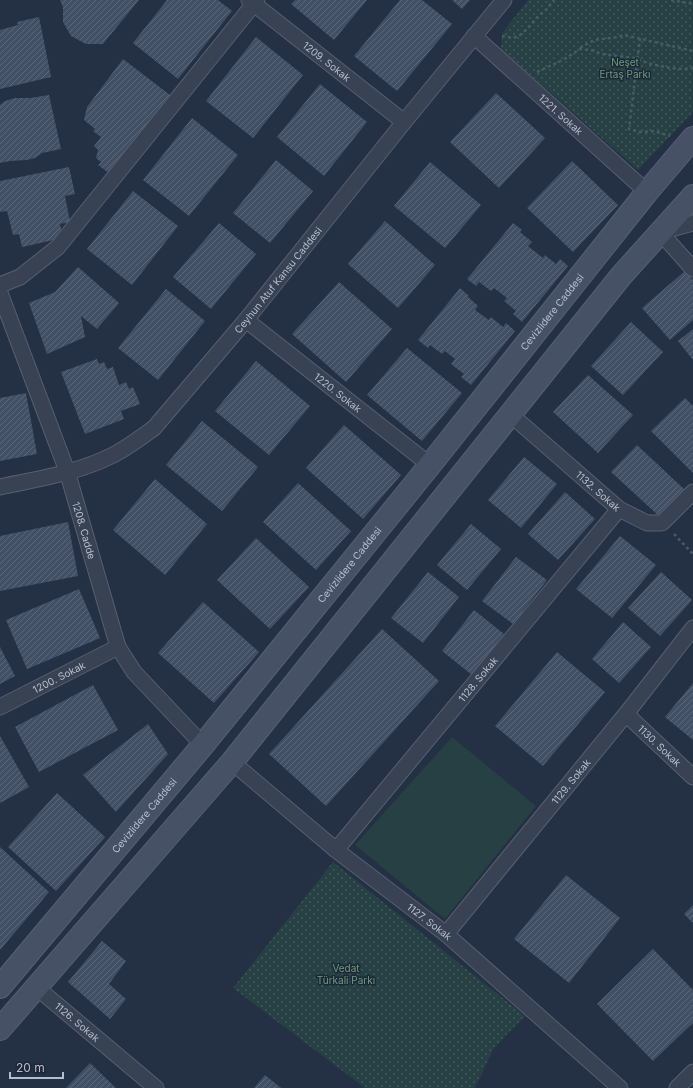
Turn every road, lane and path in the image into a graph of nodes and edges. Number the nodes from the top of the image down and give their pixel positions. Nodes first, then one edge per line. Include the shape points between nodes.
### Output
1 (504, 0) edge
2 (554, 0) edge
3 (671, 0) edge
4 (675, 0) edge
5 (253, 1) edge
6 (693, 4) edge
7 (474, 36) junction
8 (502, 36) dead end
9 (640, 38) junction
10 (580, 48) junction
11 (693, 51) edge
12 (637, 59) junction
13 (693, 68) edge
14 (531, 76) dead end
15 (404, 122) junction
16 (670, 136) dead end
17 (693, 138) edge
18 (647, 192) junction
19 (693, 196) edge
20 (693, 223) edge
21 (660, 232) junction
22 (693, 269) edge
23 (0, 285) edge
24 (0, 293) edge
25 (246, 320) junction
26 (510, 414) junction
27 (430, 465) junction
28 (67, 472) junction
29 (0, 487) edge
30 (693, 492) edge
31 (619, 509) junction
32 (662, 523) junction
33 (693, 554) edge
34 (693, 628) edge
35 (118, 647) junction
36 (0, 707) edge
37 (626, 714) junction
38 (203, 745) junction
39 (232, 762) junction
40 (693, 777) edge
41 (336, 850) junction
42 (446, 934) junction
43 (0, 987) edge
44 (36, 987) junction
45 (0, 1029) edge
46 (693, 1072) edge
47 (156, 1088) edge
48 (620, 1088) edge
49 (677, 1088) edge

1 - 7 street, Ceyhun Atuf Kansu Caddesi
2 - 8 path via 519,36
3 - 4 path
4 - 6 path
5 - 15 street, 1209. Sokak
5 - 23 street via 58,247 20,277
7 - 15 street, Ceyhun Atuf Kansu Caddesi
7 - 18 street, 1221. Sokak
9 - 10 path via 624,35 598,39
9 - 11 path
9 - 12 path
10 - 12 path
10 - 14 path
12 - 13 path via 670,68
12 - 16 path via 629,128
15 - 25 street, Ceyhun Atuf Kansu Caddesi
17 - 18 main road, Cevizlidere Caddesi
18 - 27 main road, Cevizlidere Caddesi
19 - 21 main road
20 - 21 street
21 - 22 street
21 - 26 main road via 621,276
24 - 28 street, 1208. Cadde
25 - 27 street, 1220. Sokak
25 - 28 street, Ceyhun Atuf Kansu Caddesi via 154,428 112,456
26 - 31 street, 1132. Sokak
26 - 39 main road
27 - 38 main road, Cevizlidere Caddesi
28 - 29 street, Ceyhun Atuf Kansu Caddesi
28 - 35 street, 1208. Cadde
30 - 32 street
31 - 32 street, 1132. Sokak via 647,523
31 - 41 street, 1128. Sokak
32 - 33 path
34 - 37 street, 1129. Sokak
35 - 36 street, 1200. Sokak
35 - 38 street, 1208. Cadde via 134,672
37 - 40 street, 1130. Sokak
37 - 42 street, 1129. Sokak
38 - 43 main road, Cevizlidere Caddesi
39 - 41 street, 1127. Sokak
39 - 44 main road
41 - 42 street, 1127. Sokak
42 - 48 street, 1127. Sokak
44 - 45 main road
44 - 47 street, 1126. Sokak
46 - 49 street

